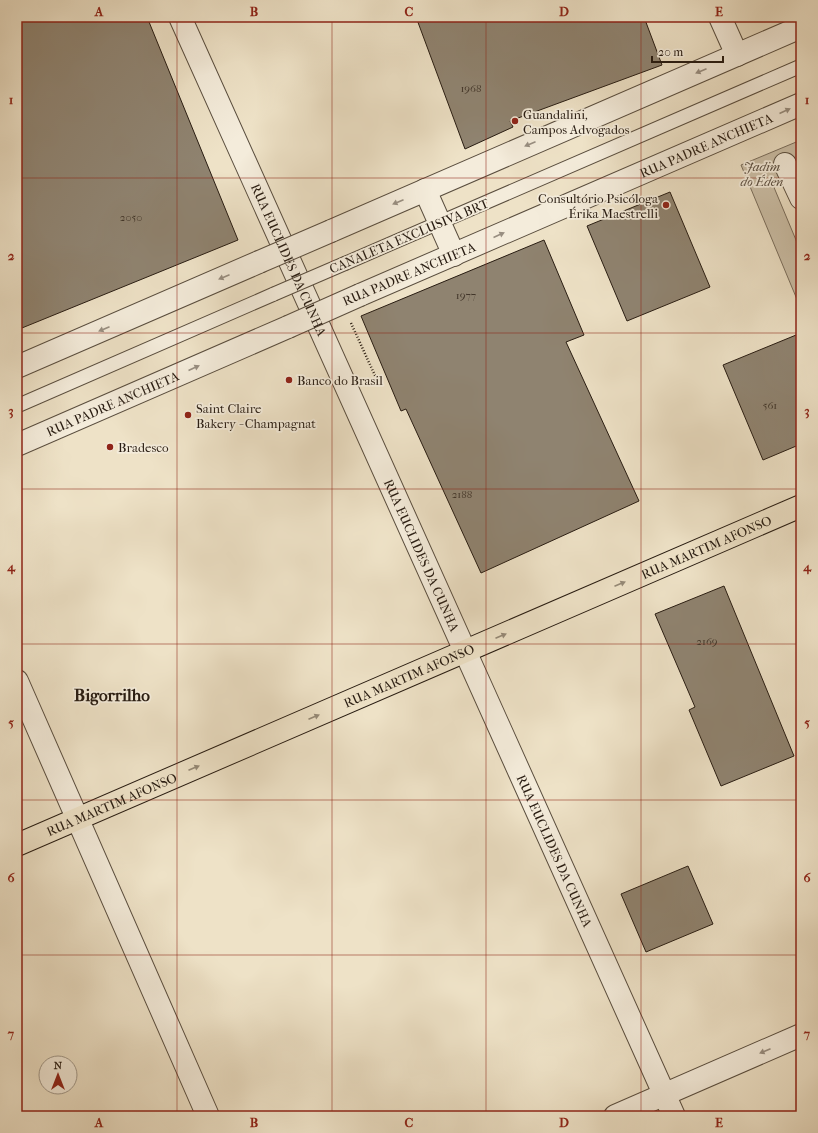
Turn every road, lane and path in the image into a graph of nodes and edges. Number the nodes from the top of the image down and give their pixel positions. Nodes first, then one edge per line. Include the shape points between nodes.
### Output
1 (180, 17) edge
2 (720, 17) edge
3 (801, 27) edge
4 (737, 55) junction
5 (801, 66) edge
6 (801, 104) edge
7 (786, 164) dead end
8 (425, 190) junction
9 (801, 198) edge
10 (439, 222) junction
11 (454, 255) junction
12 (360, 295) junction
13 (17, 367) edge
14 (348, 391) junction
15 (17, 406) edge
16 (17, 445) edge
17 (801, 506) edge
18 (465, 652) junction
19 (17, 681) edge
20 (77, 819) junction
21 (17, 845) edge
22 (801, 1036) edge
23 (664, 1095) junction
24 (208, 1116) edge
25 (615, 1116) edge
26 (674, 1116) edge

1 - 14 street, RUA EUCLIDES DA CUNHA
2 - 4 street
3 - 4 street
4 -> 8 street
5 - 10 lane, CANALETA EXCLUSIVA BRT
11 -> 6 street, RUA PADRE ANCHIETA
7 - 9 street
8 - 10 street
8 -> 13 street, bridge
10 - 11 street
10 - 15 lane, CANALETA EXCLUSIVA BRT, bridge
11 - 12 street, RUA PADRE ANCHIETA
12 - 14 path via 349,319 376,380
16 -> 12 street, RUA PADRE ANCHIETA, bridge
14 - 18 street, RUA EUCLIDES DA CUNHA
18 -> 17 main road, RUA MARTIM AFONSO
20 -> 18 main road, RUA MARTIM AFONSO
18 - 23 street, RUA EUCLIDES DA CUNHA
19 - 20 street
20 - 21 main road, RUA MARTIM AFONSO
20 - 24 street
22 -> 23 street
23 - 25 street
23 - 26 street, RUA EUCLIDES DA CUNHA

